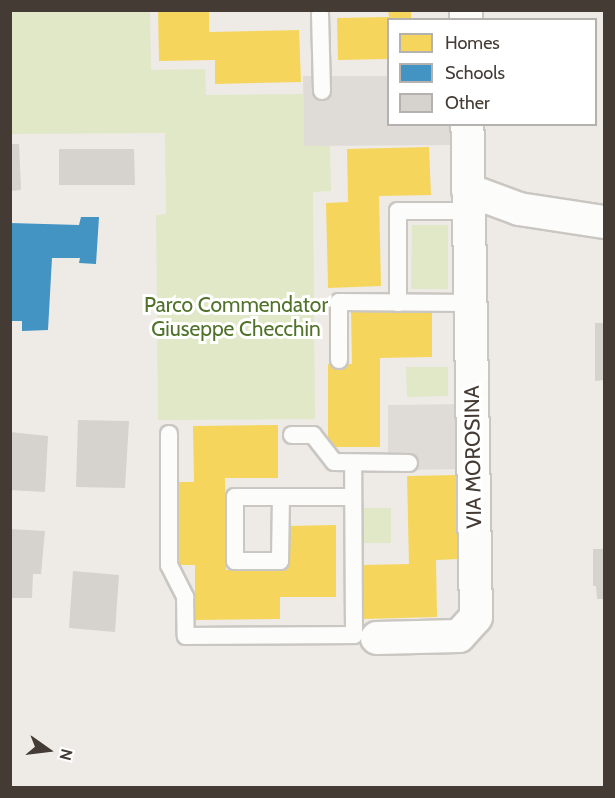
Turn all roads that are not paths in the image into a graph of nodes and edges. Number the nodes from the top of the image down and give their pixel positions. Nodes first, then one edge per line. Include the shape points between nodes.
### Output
1 (320, 14) dead end
2 (322, 91) dead end
3 (467, 126) edge
4 (469, 200) junction
5 (604, 222) edge
6 (398, 303) junction
7 (470, 303) junction
8 (339, 360) dead end
9 (169, 434) dead end
10 (292, 435) dead end
11 (353, 463) junction
12 (409, 463) dead end
13 (281, 497) junction
14 (353, 498) junction
15 (377, 638) dead end

1 - 2 lane
3 - 4 street, VIA MOROSINA
4 - 5 street
4 - 6 lane via 398,211
4 - 7 street, VIA MOROSINA
6 - 7 lane
6 - 8 lane via 339,302
7 - 15 street, VIA MOROSINA via 476,617 459,636
9 - 14 lane via 169,565 186,597 186,636 354,634
10 - 11 lane via 313,435 334,462
11 - 12 lane
11 - 14 lane
13 - 13 lane via 280,561 235,561 235,496
13 - 14 lane

